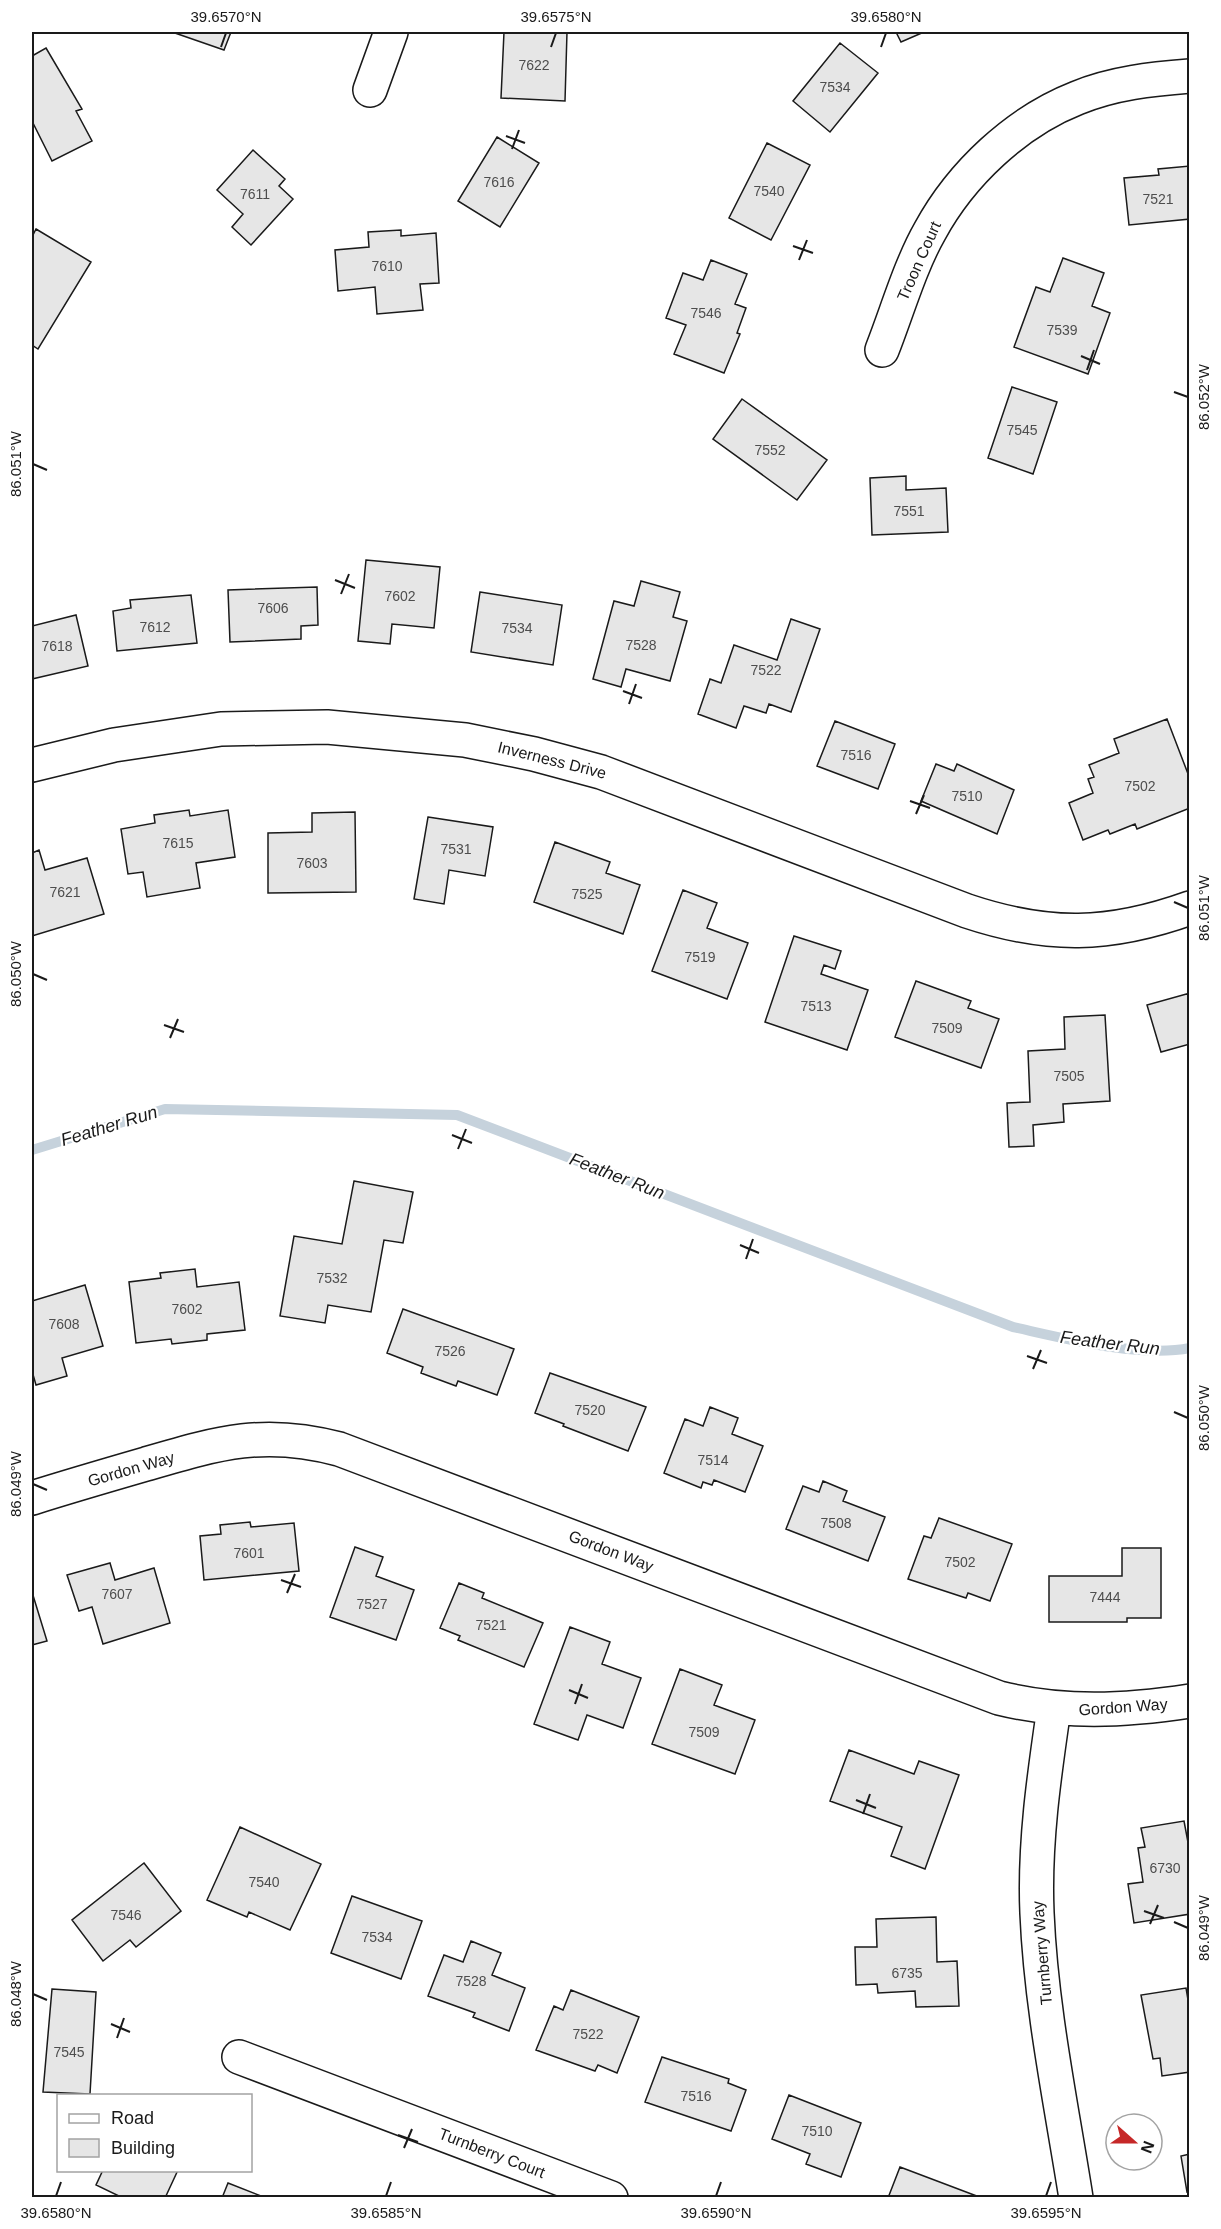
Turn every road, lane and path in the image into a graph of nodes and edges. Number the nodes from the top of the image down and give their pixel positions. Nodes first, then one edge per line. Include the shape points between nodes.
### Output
1 (392, 32) edge
2 (1190, 76) edge
3 (370, 90) dead end
4 (882, 350) dead end
5 (32, 765) edge
6 (1190, 908) edge
7 (32, 1498) edge
8 (1190, 1701) edge
9 (1054, 1708) junction
10 (239, 2057) dead end
11 (611, 2198) edge
12 (1076, 2198) edge

1 - 3 street
2 - 4 street, Troon Court via 1144,80 1077,98 1032,122 979,164 928,232
5 - 6 street, Inverness Drive via 114,745 221,729 327,726 465,740 601,772 1007,924 1049,930 1100,930 1135,926
7 - 9 street, Gordon Way via 219,1443 266,1438 309,1442 339,1449 986,1693
8 - 9 street, Gordon Way via 1089,1711
9 - 12 street, Turnberry Way via 1037,1842 1037,1912 1042,1981
10 - 11 street, Turnberry Court

